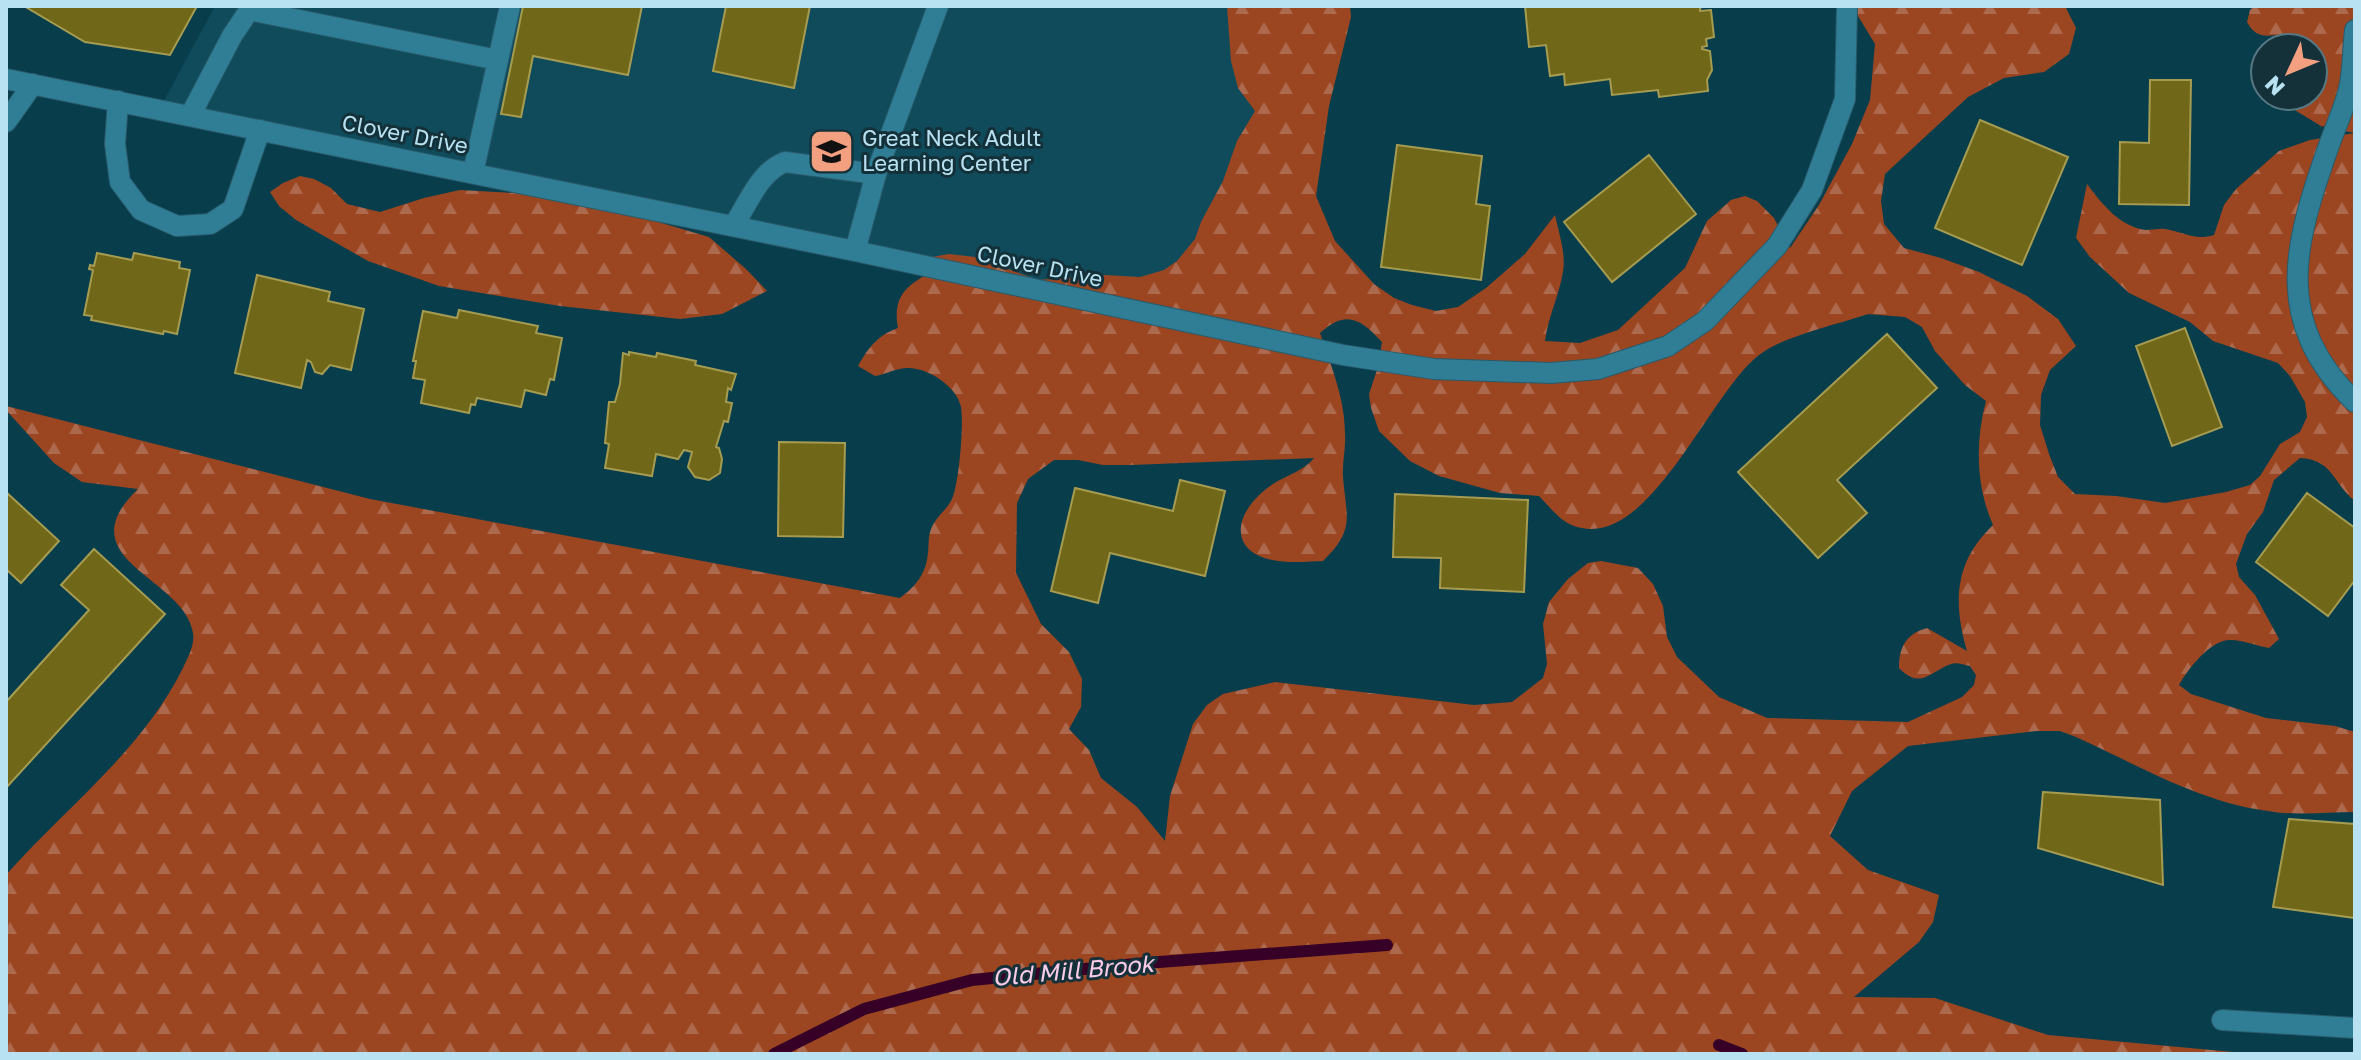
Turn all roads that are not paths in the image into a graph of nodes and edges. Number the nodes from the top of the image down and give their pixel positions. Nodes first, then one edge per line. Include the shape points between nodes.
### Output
1 (510, 6) edge
2 (938, 6) edge
3 (1847, 6) edge
4 (251, 8) edge
5 (2355, 30) edge
6 (498, 60) junction
7 (6, 79) edge
8 (33, 84) junction
9 (118, 101) junction
10 (190, 116) junction
11 (6, 122) edge
12 (260, 130) junction
13 (473, 173) junction
14 (876, 174) junction
15 (733, 226) junction
16 (855, 251) junction
17 (2355, 402) edge
18 (2222, 1020) dead end
19 (2355, 1028) edge

1 - 6 street
2 - 14 street
3 - 16 street, Clover Drive via 1845,99 1812,190 1777,246 1705,321 1668,346 1598,369 1434,369 1343,355
4 - 6 street
4 - 10 street
5 - 17 street via 2350,86 2305,221 2296,281 2302,316 2317,353
6 - 13 street
7 - 8 street, Clover Drive
8 - 9 street, Clover Drive
8 - 11 street
9 - 10 street, Clover Drive
9 - 12 street via 115,144 120,182 141,210 177,226 210,224 233,209
10 - 12 street, Clover Drive
12 - 13 street, Clover Drive
13 - 15 street, Clover Drive
14 - 15 street via 785,162 763,177
14 - 16 street
15 - 16 street, Clover Drive
18 - 19 street

